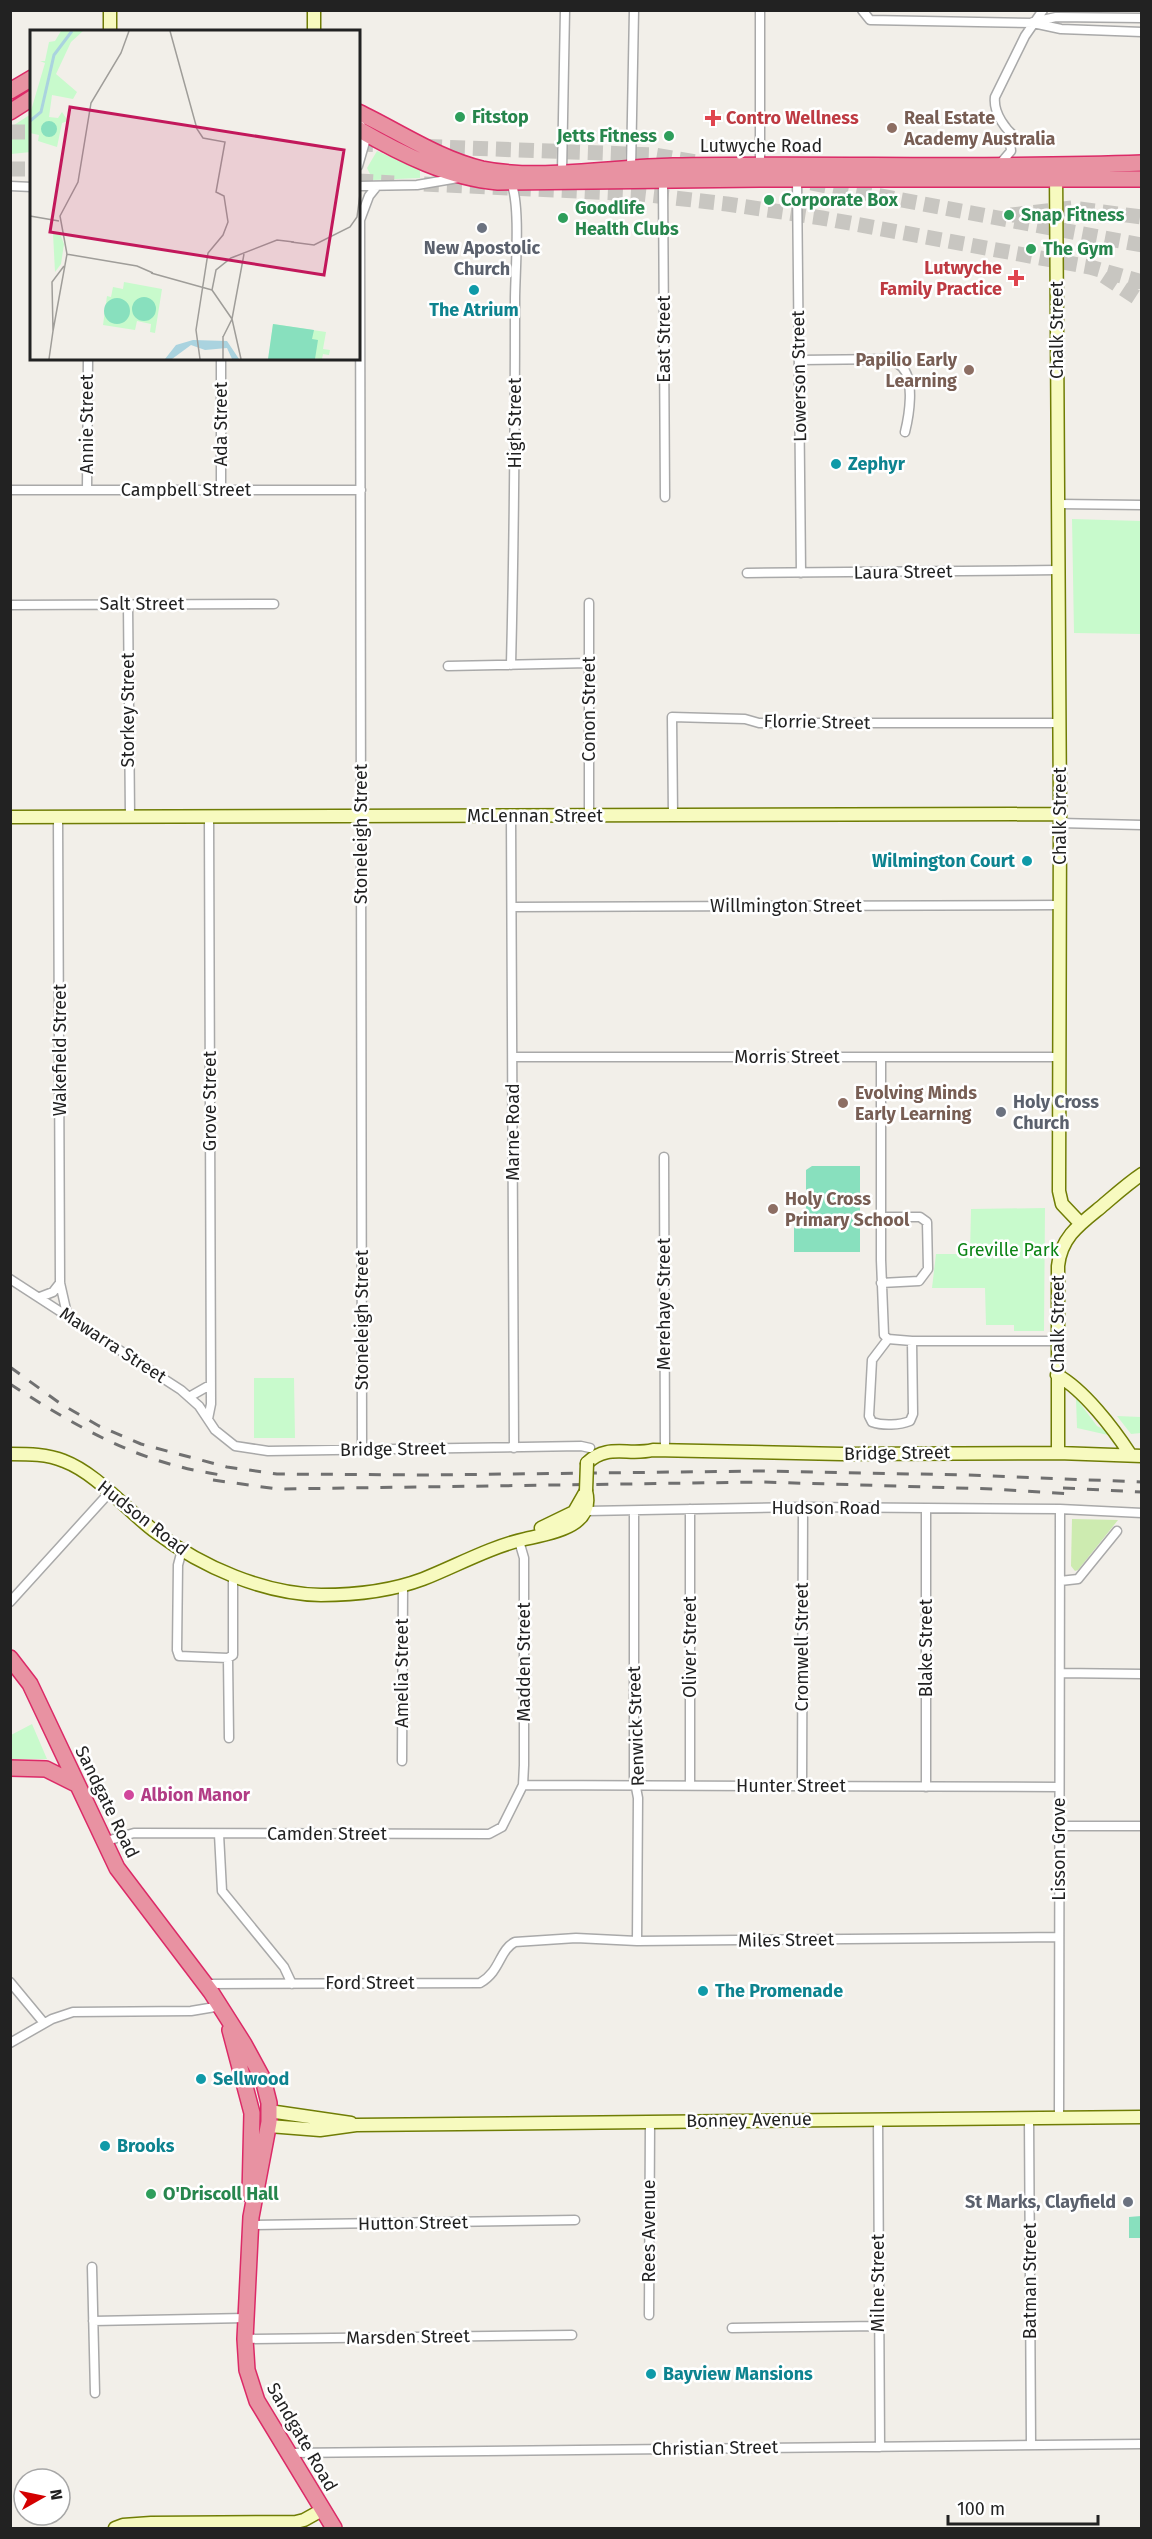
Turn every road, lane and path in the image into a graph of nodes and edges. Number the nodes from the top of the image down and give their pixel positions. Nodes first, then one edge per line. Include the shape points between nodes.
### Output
1 (110, 10) edge
2 (314, 10) edge
3 (565, 10) edge
4 (634, 10) edge
5 (760, 10) edge
6 (862, 10) edge
7 (1043, 10) edge
8 (1142, 18) edge
9 (1033, 22) junction
10 (110, 30) edge
11 (314, 30) edge
12 (1142, 32) edge
13 (30, 79) edge
14 (10, 91) edge
15 (30, 99) edge
16 (10, 112) edge
17 (360, 114) edge
18 (361, 131) edge
19 (1009, 131) junction
20 (1019, 140) dead end
21 (360, 160) edge
22 (1142, 163) edge
23 (998, 166) junction
24 (631, 168) junction
25 (562, 172) junction
26 (760, 172) junction
27 (1056, 172) junction
28 (464, 177) junction
29 (1142, 179) edge
30 (663, 180) junction
31 (797, 180) junction
32 (510, 183) junction
33 (10, 186) edge
34 (360, 186) edge
35 (377, 186) junction
36 (30, 187) edge
37 (360, 215) edge
38 (360, 354) edge
39 (88, 360) edge
40 (221, 360) edge
41 (799, 360) junction
42 (905, 432) dead end
43 (10, 490) edge
44 (87, 490) junction
45 (220, 490) junction
46 (361, 490) junction
47 (665, 497) dead end
48 (1058, 504) junction
49 (1142, 505) edge
50 (1059, 570) junction
51 (747, 573) dead end
52 (801, 573) junction
53 (589, 603) dead end
54 (128, 604) junction
55 (274, 604) dead end
56 (10, 605) edge
57 (589, 663) junction
58 (511, 665) junction
59 (448, 666) dead end
60 (1059, 723) junction
61 (130, 816) junction
62 (209, 816) junction
63 (361, 816) junction
64 (511, 816) junction
65 (590, 816) junction
66 (673, 816) junction
67 (10, 817) edge
68 (58, 817) junction
69 (1060, 819) junction
70 (1142, 825) edge
71 (1060, 905) junction
72 (512, 907) junction
73 (513, 1057) junction
74 (881, 1057) junction
75 (1060, 1057) junction
76 (664, 1157) dead end
77 (1142, 1174) edge
78 (881, 1217) junction
79 (1080, 1223) junction
80 (10, 1279) edge
81 (60, 1283) junction
82 (881, 1283) junction
83 (40, 1297) junction
84 (67, 1314) junction
85 (888, 1339) junction
86 (912, 1341) junction
87 (1058, 1341) junction
88 (1057, 1375) junction
89 (210, 1385) junction
90 (189, 1396) junction
91 (208, 1419) junction
92 (514, 1448) junction
93 (362, 1449) junction
94 (590, 1449) junction
95 (659, 1450) junction
96 (1058, 1453) junction
97 (10, 1454) edge
98 (1136, 1455) edge
99 (587, 1463) junction
100 (109, 1493) junction
101 (803, 1507) junction
102 (690, 1509) junction
103 (926, 1509) junction
104 (1060, 1509) junction
105 (583, 1510) junction
106 (634, 1511) junction
107 (1142, 1513) edge
108 (1117, 1531) dead end
109 (519, 1541) junction
110 (182, 1550) junction
111 (233, 1575) junction
112 (1060, 1581) junction
113 (403, 1586) junction
114 (10, 1602) edge
115 (10, 1658) edge
116 (228, 1658) junction
117 (1060, 1673) junction
118 (1142, 1674) edge
119 (229, 1738) dead end
120 (402, 1761) dead end
121 (10, 1767) edge
122 (76, 1784) junction
123 (523, 1785) junction
124 (636, 1785) junction
125 (690, 1785) junction
126 (802, 1786) junction
127 (926, 1787) junction
128 (1059, 1788) junction
129 (1060, 1826) junction
130 (1142, 1826) edge
131 (219, 1834) junction
132 (103, 1842) junction
133 (1058, 1937) junction
134 (637, 1941) junction
135 (515, 1942) joint
136 (10, 1982) edge
137 (206, 1984) junction
138 (292, 1984) junction
139 (223, 2010) junction
140 (44, 2023) junction
141 (10, 2043) edge
142 (1029, 2117) junction
143 (1059, 2117) junction
144 (1142, 2117) edge
145 (252, 2119) junction
146 (269, 2119) junction
147 (878, 2119) junction
148 (650, 2121) junction
149 (575, 2220) dead end
150 (251, 2221) junction
151 (92, 2267) dead end
152 (649, 2315) dead end
153 (246, 2319) junction
154 (93, 2321) junction
155 (879, 2326) junction
156 (732, 2328) dead end
157 (572, 2335) dead end
158 (245, 2339) junction
159 (95, 2393) dead end
160 (1142, 2444) edge
161 (1031, 2445) junction
162 (880, 2447) junction
163 (288, 2453) junction
164 (321, 2510) junction
165 (115, 2529) edge
166 (334, 2529) edge

1 - 10 street
2 - 11 street
3 - 25 street
4 - 24 street
5 - 26 street
6 - 9 street via 870,20
7 - 9 street
8 - 9 street via 1056,17
9 - 12 street via 1060,29
9 - 19 street via 994,97 996,112
13 - 14 highway
15 - 16 highway
17 - 25 highway, Lutwyche Road via 467,165 493,171
18 - 21 street via 364,149
18 - 28 highway, Lutwyche Road via 423,162
19 - 20 street
19 - 23 street via 1011,149
22 - 27 highway, Lutwyche Road
23 - 26 highway, Lutwyche Road
23 - 27 highway, Lutwyche Road
24 - 25 highway, Lutwyche Road
24 - 26 highway, Lutwyche Road
26 - 30 highway, Lutwyche Road
26 - 31 highway, Lutwyche Road
27 - 29 highway, Lutwyche Road
27 - 31 highway, Lutwyche Road
27 - 48 street, Chalk Street
28 - 32 highway, Lutwyche Road
28 - 35 street via 417,185
30 - 32 highway, Lutwyche Road
30 - 47 street, East Street
31 - 41 street, Lowerson Street
32 - 58 street, High Street via 515,204 516,443
33 - 36 street
34 - 35 street
35 - 37 street, Stoneleigh Street
38 - 46 street, Stoneleigh Street
39 - 44 street, Annie Street
40 - 45 street, Ada Street
41 - 42 street via 890,359 902,366 908,377 909,414
41 - 52 street, Lowerson Street
43 - 44 street, Campbell Street
44 - 45 street, Campbell Street
45 - 46 street, Campbell Street
46 - 63 street, Stoneleigh Street
48 - 49 street
48 - 50 street, Chalk Street
50 - 52 street, Laura Street
50 - 60 street, Chalk Street
51 - 52 street, Laura Street
53 - 57 street, Conon Street
54 - 55 street, Salt Street
54 - 56 street, Salt Street
54 - 61 street, Storkey Street
57 - 58 street
57 - 65 street, Conon Street
58 - 59 street
60 - 66 street, Florrie Street via 759,723 745,719 672,717
60 - 69 street, Chalk Street
61 - 62 street, McLennan Street
61 - 68 street, McLennan Street
62 - 63 street, McLennan Street
62 - 89 street, Grove Street
63 - 64 street, McLennan Street
63 - 93 street, Stoneleigh Street
64 - 65 street, McLennan Street
64 - 72 street, Marne Road
65 - 66 street, McLennan Street
66 - 69 street, McLennan Street
67 - 68 street, McLennan Street
68 - 81 street, Wakefield Street
69 - 70 street
69 - 71 street, Chalk Street
71 - 72 street, Willmington Street
71 - 75 street, Chalk Street
72 - 73 street, Marne Road
73 - 74 street, Morris Street
73 - 92 street, Marne Road
74 - 75 street, Morris Street
74 - 78 street
75 - 79 street, Chalk Street via 1059,1196
76 - 95 street, Merehaye Street
77 - 79 street
78 - 82 street
78 - 82 street via 920,1217 927,1222 928,1269 919,1281
79 - 87 street, Chalk Street via 1065,1242 1059,1261
80 - 83 street, Mawarra Street
81 - 83 street via 53,1292
81 - 84 street, Wakefield Street
82 - 85 street via 882,1327
83 - 84 street, Mawarra Street
84 - 90 street, Mawarra Street
85 - 86 street
85 - 86 street via 872,1360 869,1416 876,1424 910,1421
86 - 87 street
87 - 88 street, Chalk Street
88 - 96 street, Chalk Street
88 - 98 street via 1072,1383
89 - 90 street
89 - 91 street, Grove Street
90 - 91 street, Mawarra Street
91 - 93 street, Bridge Street via 235,1446 247,1449
92 - 93 street, Bridge Street
92 - 94 street, Bridge Street
94 - 95 street, Bridge Street via 623,1444
94 - 99 street via 585,1455
95 - 96 street, Bridge Street
95 - 99 street, Bridge Street via 639,1454 603,1452
96 - 98 street, Bridge Street
97 - 100 street, Hudson Road via 63,1461
99 - 105 street, bridge via 589,1502
100 - 110 street, Hudson Road
100 - 114 street
101 - 102 street, Hudson Road
101 - 103 street, Hudson Road
101 - 126 street, Cromwell Street
102 - 106 street, Hudson Road
102 - 125 street, Oliver Street
103 - 104 street, Hudson Road
103 - 127 street, Blake Street
104 - 107 street, Hudson Road
104 - 112 street, Lisson Grove
105 - 106 street, Hudson Road
105 - 109 street, Hudson Road via 579,1521
106 - 124 street, Renwick Street
108 - 112 street via 1078,1579
109 - 113 street, Hudson Road
109 - 123 street, Madden Street via 524,1558
110 - 111 street, Hudson Road
110 - 116 street via 178,1568 178,1654 185,1658
111 - 113 street, Hudson Road via 292,1592 318,1595
111 - 116 street via 234,1653
112 - 117 street, Lisson Grove
113 - 120 street, Amelia Street
115 - 122 highway, Sandgate Road via 32,1688
116 - 119 street
117 - 118 street
117 - 128 street, Lisson Grove
121 - 122 highway via 46,1769
122 - 132 highway, Sandgate Road
123 - 124 street, Hunter Street
123 - 131 street, Camden Street via 502,1827 489,1834
124 - 125 street, Hunter Street
124 - 134 street, Renwick Street
125 - 126 street, Hunter Street
126 - 127 street, Hunter Street
127 - 128 street, Hunter Street
128 - 129 street, Lisson Grove
129 - 130 street
129 - 133 street, Lisson Grove
131 - 132 street, Camden Street via 134,1833
131 - 138 street via 222,1891 284,1967
132 - 137 highway, Sandgate Road via 123,1877
133 - 134 street, Miles Street
133 - 143 street, Lisson Grove
134 - 135 street, Miles Street via 576,1938
135 - 138 street, Ford Street via 492,1976 480,1983
136 - 140 street
137 - 138 street, Ford Street
137 - 139 highway, Sandgate Road
139 - 140 street via 73,2012
139 - 145 highway, Sandgate Road
139 - 146 highway, Sandgate Road via 261,2074
140 - 141 street
142 - 143 street, Bonney Avenue
142 - 147 street, Bonney Avenue
142 - 161 street, Batman Street
143 - 144 street, Bonney Avenue
145 - 146 highway
145 - 150 highway, Sandgate Road
146 - 148 street, Bonney Avenue via 356,2125
146 - 150 highway, Sandgate Road
147 - 148 street, Bonney Avenue
147 - 155 street, Milne Street
148 - 152 street, Rees Avenue
149 - 150 street, Hutton Street
150 - 153 highway, Sandgate Road
151 - 154 street
153 - 154 street
153 - 158 highway, Sandgate Road
154 - 159 street
155 - 156 street
155 - 162 street, Milne Street
157 - 158 street, Marsden Street
158 - 163 highway, Sandgate Road via 252,2390
160 - 161 street, Christian Street
161 - 162 street, Christian Street
162 - 163 street, Christian Street
163 - 164 highway, Sandgate Road
164 - 165 street via 296,2522 151,2523
164 - 166 highway, Sandgate Road

